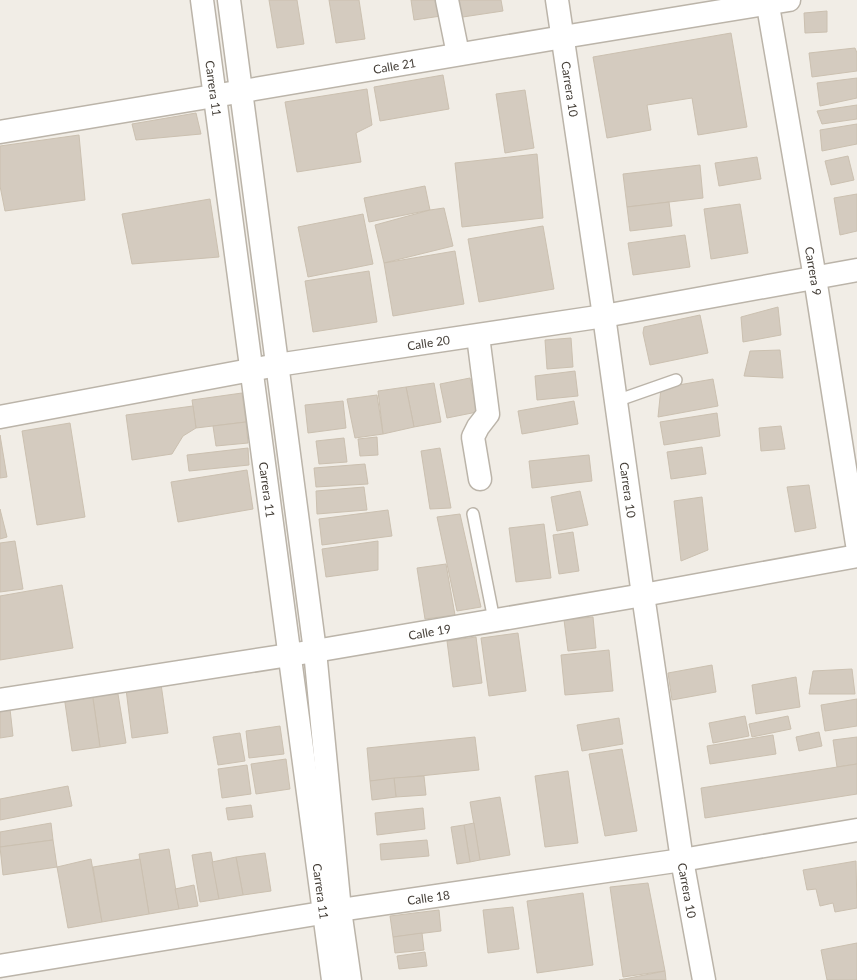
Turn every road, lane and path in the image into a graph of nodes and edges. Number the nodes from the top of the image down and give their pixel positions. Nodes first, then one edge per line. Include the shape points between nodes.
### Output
1 (202, 0) edge
2 (229, 0) edge
3 (447, 0) edge
4 (557, 0) edge
5 (774, 1) edge
6 (562, 37) junction
7 (458, 54) junction
8 (241, 91) junction
9 (214, 96) junction
10 (0, 132) edge
11 (857, 270) edge
12 (815, 278) junction
13 (604, 316) junction
14 (478, 336) junction
15 (277, 365) junction
16 (251, 370) junction
17 (676, 380) dead end
18 (616, 401) junction
19 (0, 417) edge
20 (480, 479) dead end
21 (473, 514) dead end
22 (857, 544) edge
23 (857, 556) edge
24 (643, 595) junction
25 (494, 620) junction
26 (315, 650) junction
27 (289, 655) junction
28 (0, 700) edge
29 (857, 830) edge
30 (682, 860) junction
31 (332, 912) junction
32 (0, 966) edge
33 (333, 980) edge
34 (350, 980) edge
35 (704, 980) edge

1 - 9 street, Carrera 11
2 - 8 street, Carrera 11
3 - 7 street
4 - 6 street, Carrera 10
5 - 6 street, Calle 21
5 - 12 street, Carrera 9
6 - 7 street, Calle 21
6 - 13 street, Carrera 10
7 - 8 street, Calle 21
8 - 9 street, Calle 21
8 - 15 street, Carrera 11
9 - 10 street, Calle 21
9 - 16 street, Carrera 11
11 - 12 street, Calle 20
12 - 13 street, Calle 20
12 - 22 street, Carrera 9
13 - 14 street, Calle 20
13 - 18 street, Carrera 10
14 - 15 street, Calle 20
14 - 20 street via 488,414 473,437
15 - 16 street, Calle 20
15 - 26 street, Carrera 11
16 - 19 street, Calle 20
16 - 27 street, Carrera 11
17 - 18 lane
18 - 24 street, Carrera 10
21 - 25 lane
23 - 24 street, Calle 19
24 - 25 street, Calle 19
24 - 30 street, Carrera 10
25 - 26 street, Calle 19
26 - 27 street, Calle 19
26 - 31 street, Carrera 11
27 - 28 street, Calle 19
27 - 31 street, Carrera 11
29 - 30 street, Calle 18
30 - 31 street, Calle 18
30 - 35 street, Carrera 10
31 - 32 street, Calle 18
31 - 33 street, Carrera 11
31 - 34 street, Carrera 11

